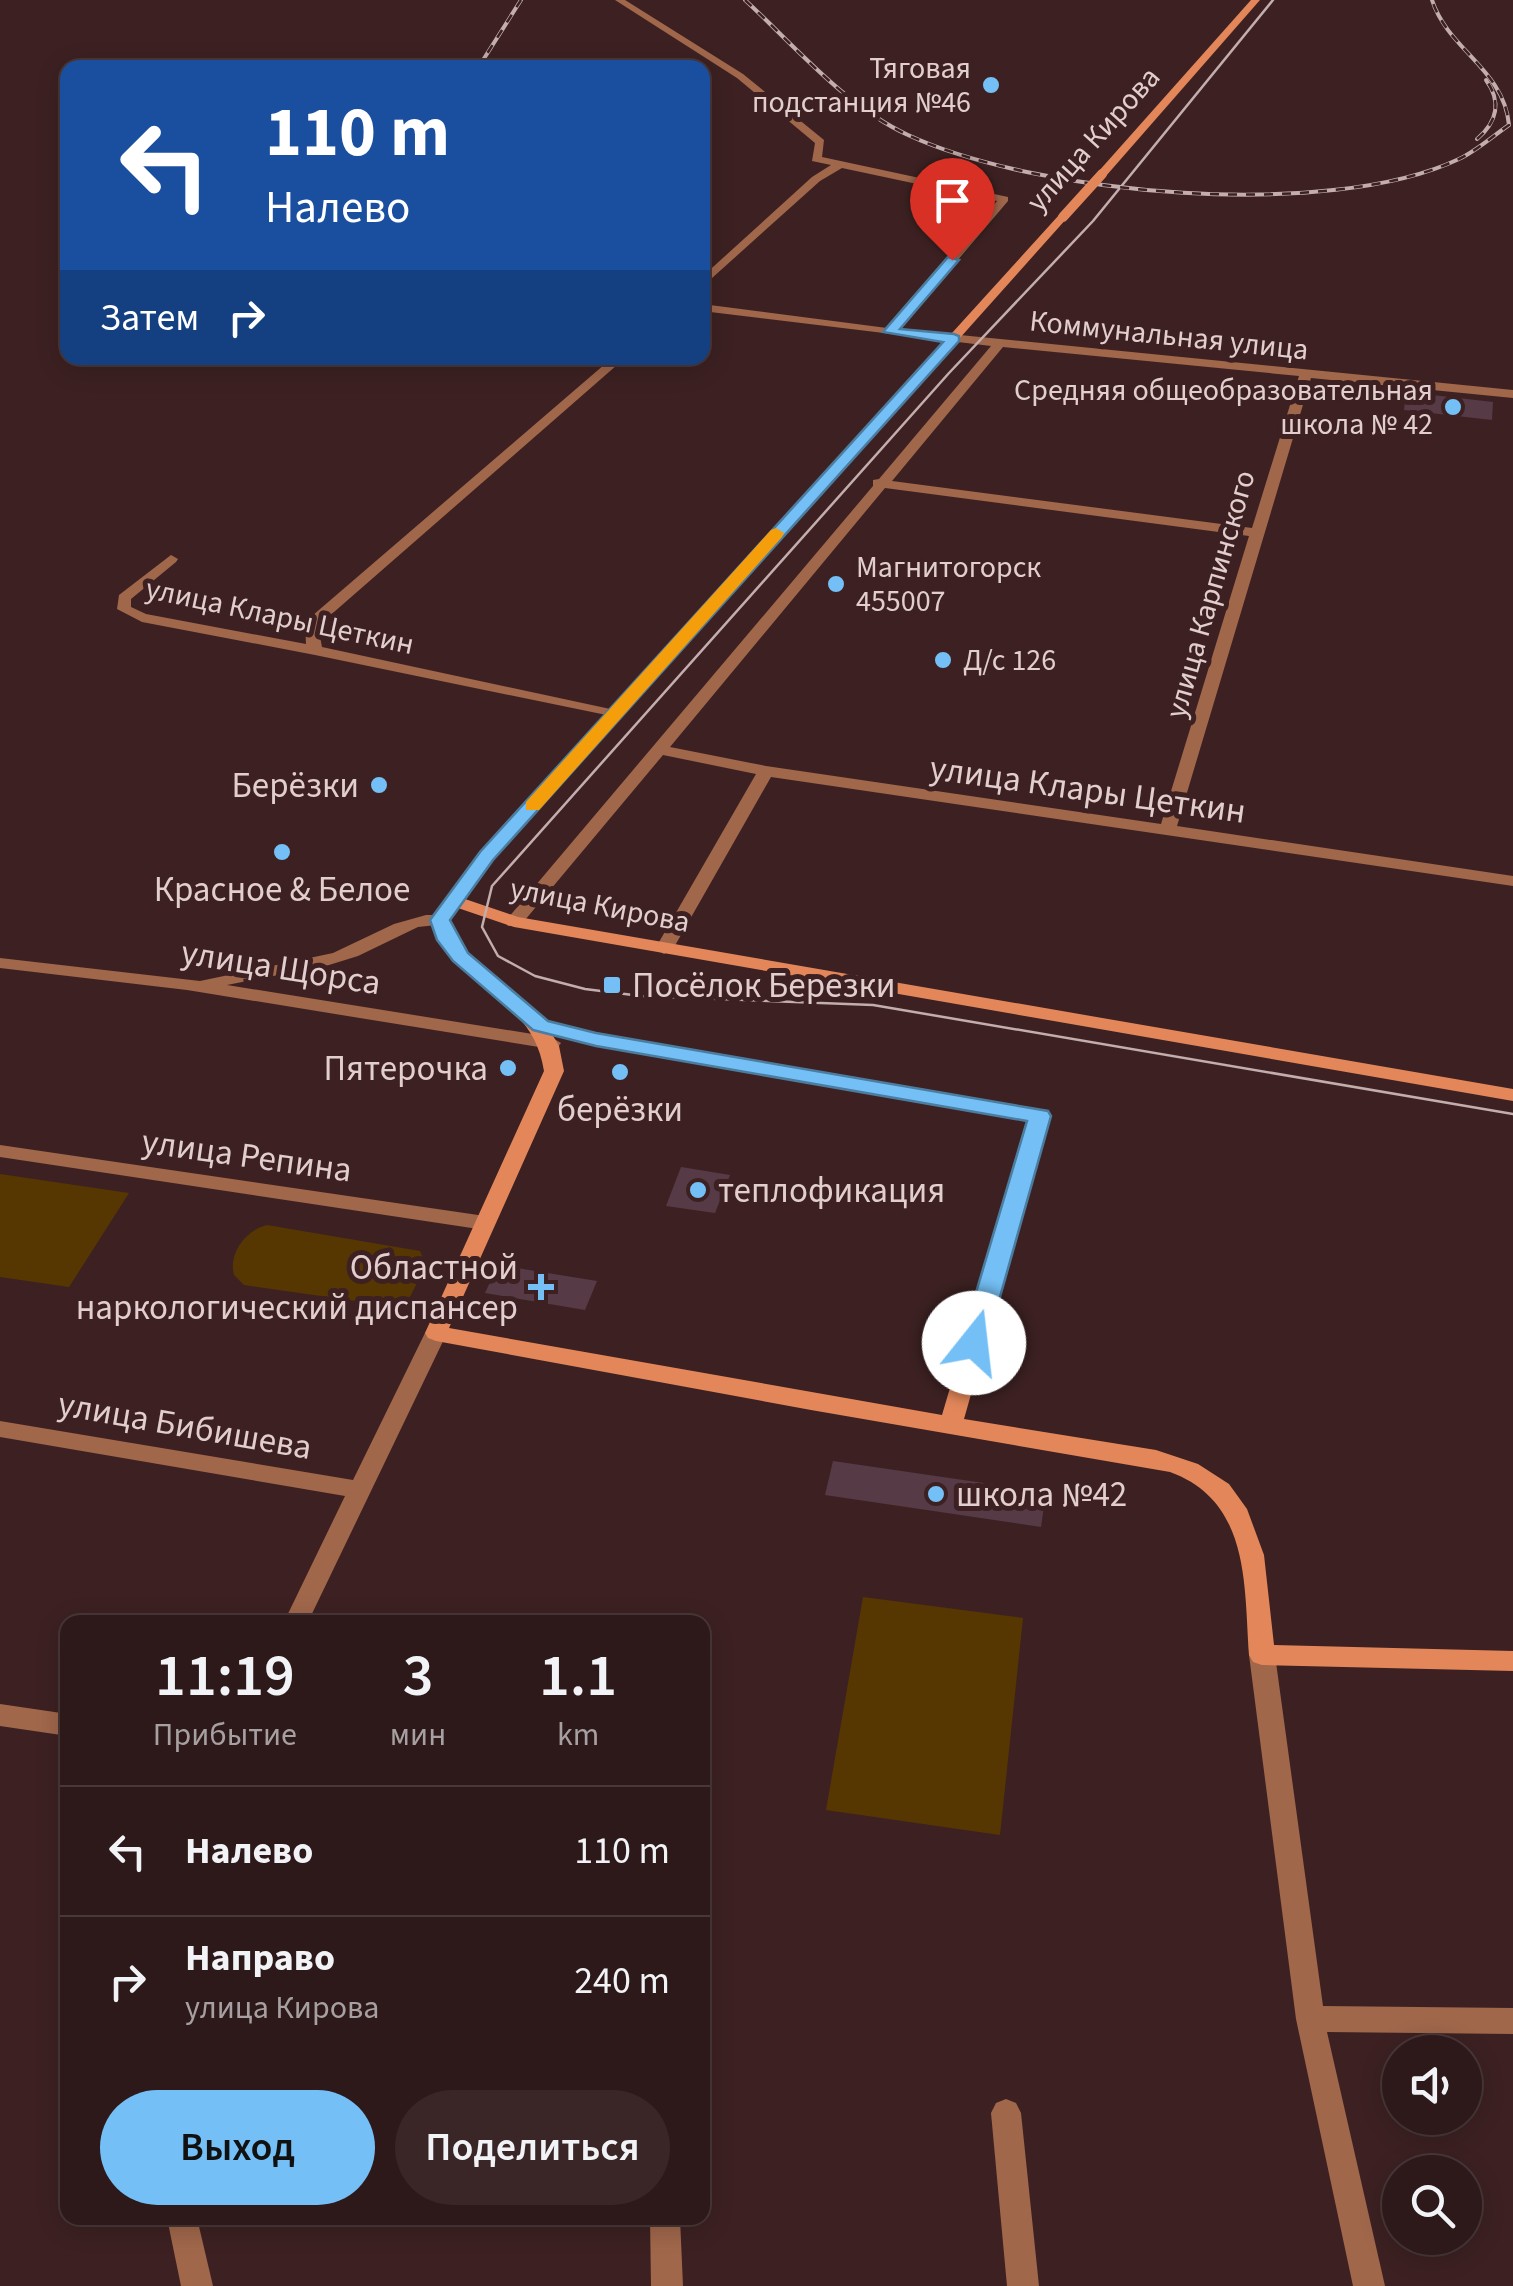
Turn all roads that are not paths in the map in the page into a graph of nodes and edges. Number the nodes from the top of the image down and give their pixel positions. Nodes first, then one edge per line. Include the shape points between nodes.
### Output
1 (619, 0) edge
2 (1256, 0) edge
3 (820, 142) junction
4 (841, 164) junction
5 (878, 172) junction
6 (710, 277) edge
7 (710, 308) edge
8 (890, 332) junction
9 (954, 338) junction
10 (1000, 343) junction
11 (611, 365) edge
12 (1306, 374) junction
13 (1513, 394) edge
14 (878, 484) junction
15 (1255, 533) junction
16 (171, 559) dead end
17 (314, 650) junction
18 (614, 715) junction
19 (656, 748) junction
20 (766, 772) junction
21 (1168, 831) junction
22 (1513, 882) edge
23 (454, 901) junction
24 (440, 920) junction
25 (514, 922) junction
26 (664, 949) junction
27 (0, 963) edge
28 (186, 984) junction
29 (546, 1034) junction
30 (1513, 1095) edge
31 (0, 1152) edge
32 (485, 1223) junction
33 (436, 1333) junction
34 (950, 1425) junction
35 (0, 1429) edge
36 (359, 1490) junction
37 (299, 1615) edge
38 (1262, 1655) junction
39 (1513, 1661) edge
40 (0, 1714) edge
41 (60, 1724) edge
42 (1310, 2019) junction
43 (1513, 2021) edge
44 (1006, 2112) dead end
45 (183, 2225) edge
46 (665, 2225) edge
47 (196, 2286) edge
48 (667, 2286) edge
49 (1022, 2286) edge
50 (1369, 2286) edge

1 - 3 street via 740,76
2 - 9 main road, улица Кирова, bridge
3 - 4 street via 816,159
3 - 5 street
4 - 5 street
4 - 6 street
5 - 8 street via 1004,199
7 - 8 street, Коммунальная улица
8 - 9 street, Коммунальная улица
9 - 10 street, Коммунальная улица
9 - 18 main road, улица Кирова
10 - 12 street, Коммунальная улица
10 - 14 street
11 - 17 street via 310,625
12 - 13 street, Коммунальная улица
12 - 15 street, улица Карпинского
14 - 15 street
14 - 19 street
15 - 21 street, улица Карпинского
16 - 17 street, улица Клары Цеткин via 124,598 124,609 142,618
17 - 18 street, улица Клары Цеткин
18 - 23 main road, улица Кирова via 486,856
19 - 20 street, улица Клары Цеткин
19 - 25 street
20 - 21 street, улица Клары Цеткин
20 - 26 street
21 - 22 street, улица Клары Цеткин
23 - 24 main road
23 - 25 main road, улица Кирова
24 - 28 street via 406,924 344,956
24 - 29 main road via 460,957
25 - 26 main road, улица Кирова
26 - 30 main road, улица Кирова
27 - 28 street, улица Щорса
28 - 29 street, улица Щорса
29 - 32 main road via 554,1071
29 - 34 main road via 1040,1116
31 - 32 street, улица Репина
32 - 33 main road
33 - 34 main road
33 - 36 street
34 - 38 main road via 1156,1459 1215,1485 1234,1508 1250,1546
35 - 36 street, улица Бибишева
36 - 37 street
38 - 39 main road
38 - 42 street
40 - 41 street
42 - 43 street
42 - 50 street
44 - 49 street
45 - 47 street
46 - 48 street

